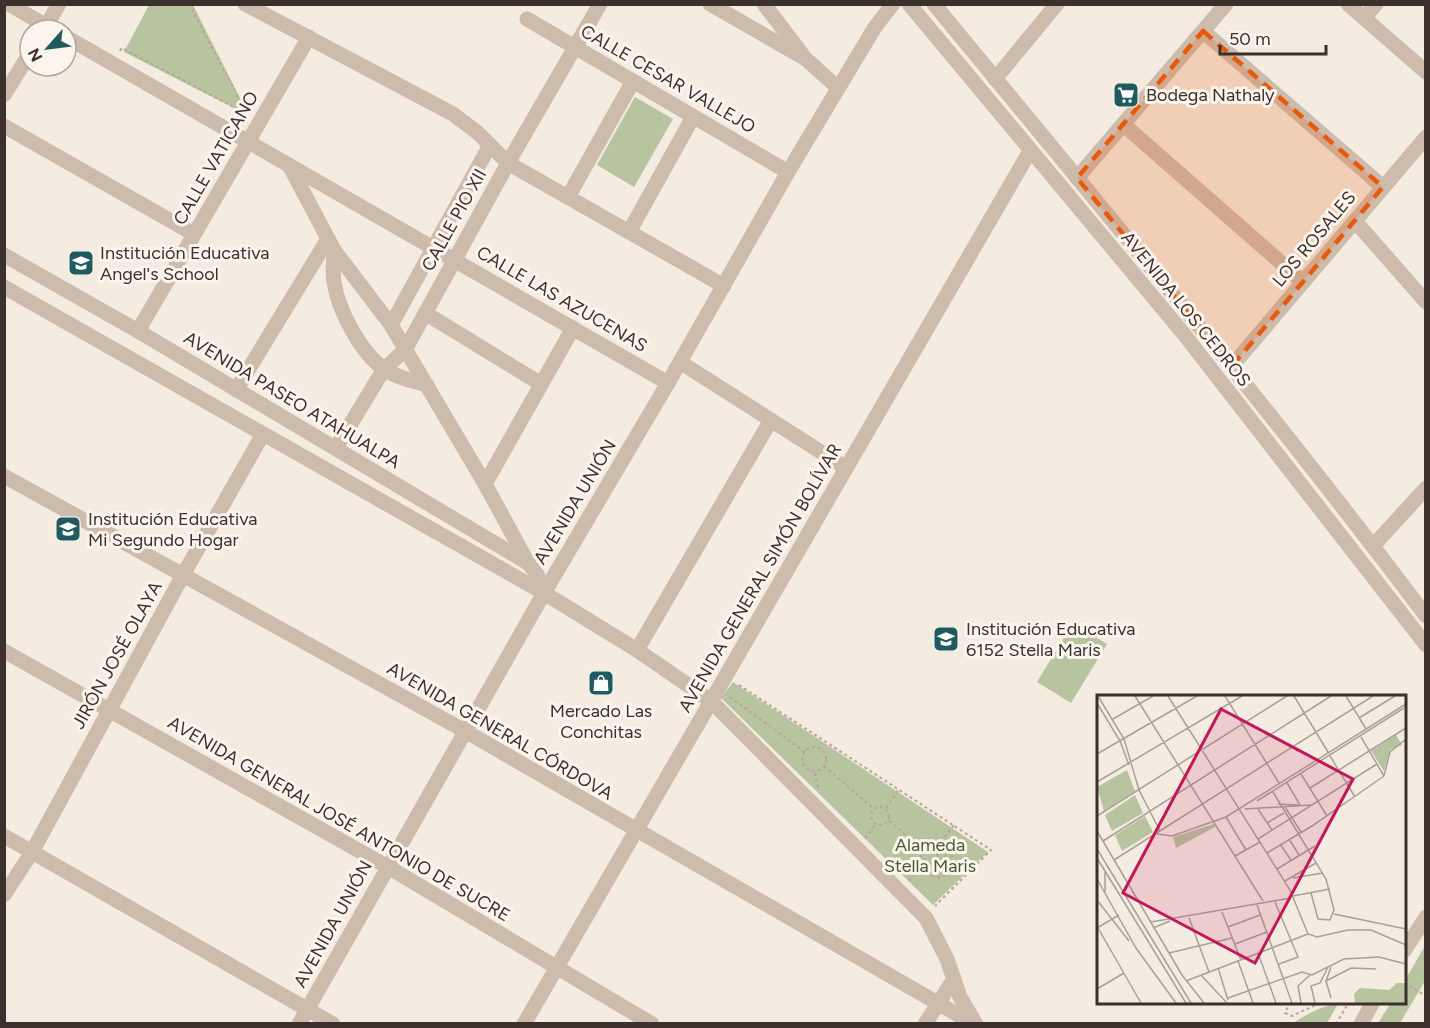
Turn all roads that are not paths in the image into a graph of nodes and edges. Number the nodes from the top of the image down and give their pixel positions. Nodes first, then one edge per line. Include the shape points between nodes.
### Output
1 (9, 4) edge
2 (59, 4) edge
3 (245, 4) edge
4 (600, 4) edge
5 (710, 4) edge
6 (764, 4) edge
7 (893, 4) edge
8 (909, 4) edge
9 (934, 4) edge
10 (1057, 4) edge
11 (1226, 4) edge
12 (1348, 4) edge
13 (1376, 4) edge
14 (31, 18) edge
15 (53, 18) edge
16 (1364, 18) junction
17 (527, 19) dead end
18 (1203, 32) junction
19 (309, 37) junction
20 (78, 44) edge
21 (576, 48) junction
22 (806, 59) junction
23 (18, 72) edge
24 (1425, 72) edge
25 (995, 79) junction
26 (633, 81) junction
27 (838, 88) junction
28 (4, 95) edge
29 (693, 117) junction
30 (1124, 125) junction
31 (4, 126) edge
32 (1425, 137) edge
33 (248, 142) junction
34 (490, 145) junction
35 (1030, 151) junction
36 (508, 163) junction
37 (288, 165) junction
38 (788, 172) junction
39 (1077, 178) junction
40 (1383, 187) junction
41 (568, 196) junction
42 (1355, 221) junction
43 (629, 232) junction
44 (194, 234) junction
45 (331, 245) junction
46 (434, 248) junction
47 (4, 255) edge
48 (454, 260) junction
49 (1304, 282) junction
50 (724, 286) junction
51 (4, 287) edge
52 (1425, 302) edge
53 (425, 313) junction
54 (392, 325) junction
55 (573, 328) junction
56 (138, 331) junction
57 (405, 350) junction
58 (680, 362) junction
59 (1232, 366) junction
60 (384, 369) junction
61 (669, 383) junction
62 (542, 384) junction
63 (427, 386) junction
64 (236, 390) junction
65 (771, 420) junction
66 (263, 434) junction
67 (336, 448) junction
68 (846, 468) junction
69 (4, 476) edge
70 (485, 484) junction
71 (1425, 488) edge
72 (1373, 546) junction
73 (528, 563) junction
74 (183, 575) junction
75 (544, 593) junction
76 (1425, 615) edge
77 (1425, 645) edge
78 (4, 651) edge
79 (637, 651) junction
80 (717, 697) junction
81 (109, 710) junction
82 (465, 731) junction
83 (636, 831) junction
84 (4, 836) edge
85 (32, 852) junction
86 (388, 867) junction
87 (4, 895) edge
88 (1425, 917) edge
89 (1406, 948) edge
90 (556, 968) junction
91 (954, 979) junction
92 (938, 1003) junction
93 (1372, 1004) edge
94 (308, 1009) junction
95 (299, 1023) edge
96 (333, 1023) edge
97 (524, 1023) edge
98 (652, 1023) edge
99 (925, 1023) edge
100 (975, 1023) edge
101 (1361, 1023) edge

1 - 14 street
2 - 15 street
3 - 19 street
4 - 21 street, CALLE PIO XII
5 - 22 street
6 - 22 street
7 - 27 street, AVENIDA UNIÓN
8 - 35 street, AVENIDA LOS CEDROS
9 - 25 street, AVENIDA LOS CEDROS
10 - 25 street
11 - 18 street
12 - 16 street
13 - 16 street
16 - 24 street
17 - 21 street, CALLE CESAR VALLEJO
18 - 30 street
18 - 40 street
19 - 33 street, CALLE VATICANO
19 - 34 street via 453,114
20 - 33 street, CALLE LAS AZUCENAS
21 - 26 street, CALLE CESAR VALLEJO
21 - 36 street, CALLE PIO XII
22 - 27 street
23 - 28 street
25 - 39 street, AVENIDA LOS CEDROS
26 - 29 street, CALLE CESAR VALLEJO
26 - 41 street
27 - 38 street, AVENIDA UNIÓN
29 - 38 street, CALLE CESAR VALLEJO
29 - 43 street
30 - 39 street
30 - 49 street
31 - 44 street
32 - 40 street, LOS ROSALES
33 - 37 street, CALLE LAS AZUCENAS
33 - 44 street, CALLE VATICANO
34 - 36 street
34 - 46 street, CALLE PIO XII
35 - 68 street, AVENIDA GENERAL SIMÓN BOLÍVAR
35 - 77 street, AVENIDA LOS CEDROS via 1183,333
36 - 41 street
36 - 48 street, CALLE PIO XII
37 - 45 street
37 - 46 street, CALLE LAS AZUCENAS
38 - 50 street, AVENIDA UNIÓN
39 - 59 street, AVENIDA LOS CEDROS
40 - 42 street, LOS ROSALES
41 - 43 street
42 - 49 street, LOS ROSALES
42 - 52 street
43 - 50 street
44 - 56 street, CALLE VATICANO
45 - 54 street
45 - 60 street via 333,281 340,305 368,354
45 - 64 street
46 - 48 street, CALLE LAS AZUCENAS
46 - 54 street, CALLE PIO XII
47 - 56 street, AVENIDA PASEO ATAHUALPA
48 - 53 street, CALLE PIO XII
48 - 55 street, CALLE LAS AZUCENAS
49 - 59 street, LOS ROSALES
50 - 58 street, AVENIDA UNIÓN
51 - 66 street
53 - 57 street, CALLE PIO XII
53 - 62 street
54 - 57 street
55 - 61 street, CALLE LAS AZUCENAS
55 - 62 street
56 - 64 street, AVENIDA PASEO ATAHUALPA
57 - 60 street, CALLE PIO XII
57 - 63 street
58 - 61 street, AVENIDA UNIÓN
58 - 65 street
59 - 72 street, AVENIDA LOS CEDROS
60 - 63 street
60 - 67 street, CALLE PIO XII
61 - 75 street, AVENIDA UNIÓN
62 - 70 street
63 - 70 street
64 - 67 street, AVENIDA PASEO ATAHUALPA
65 - 68 street
65 - 79 street
66 - 74 street, JIRÓN JOSÉ OLAYA
66 - 75 street
67 - 73 street, AVENIDA PASEO ATAHUALPA
68 - 80 street, AVENIDA GENERAL SIMÓN BOLÍVAR
69 - 74 street, AVENIDA GENERAL CÓRDOVA
70 - 73 street
71 - 72 street
72 - 76 street, AVENIDA LOS CEDROS
73 - 75 street, AVENIDA PASEO ATAHUALPA
74 - 81 street, JIRÓN JOSÉ OLAYA
74 - 82 street, AVENIDA GENERAL CÓRDOVA
75 - 79 street
75 - 82 street, AVENIDA UNIÓN
78 - 81 street, AVENIDA GENERAL JOSÉ ANTONIO DE SUCRE
79 - 80 street
80 - 83 street, AVENIDA GENERAL SIMÓN BOLÍVAR
80 - 91 street via 926,918
81 - 85 street, JIRÓN JOSÉ OLAYA
81 - 86 street, AVENIDA GENERAL JOSÉ ANTONIO DE SUCRE
82 - 83 street, AVENIDA GENERAL CÓRDOVA
82 - 86 street, AVENIDA UNIÓN
83 - 90 street, AVENIDA GENERAL SIMÓN BOLÍVAR
83 - 92 street, AVENIDA GENERAL CÓRDOVA
84 - 85 street
85 - 87 street, JIRÓN JOSÉ OLAYA
85 - 94 street
86 - 90 street, AVENIDA GENERAL JOSÉ ANTONIO DE SUCRE
86 - 94 street, AVENIDA UNIÓN
88 - 89 street
90 - 97 street, AVENIDA GENERAL SIMÓN BOLÍVAR
90 - 98 street, AVENIDA GENERAL JOSÉ ANTONIO DE SUCRE
91 - 92 street
91 - 100 street
92 - 99 street
92 - 100 street, AVENIDA GENERAL CÓRDOVA
93 - 101 street
94 - 95 street, AVENIDA UNIÓN
94 - 96 street

